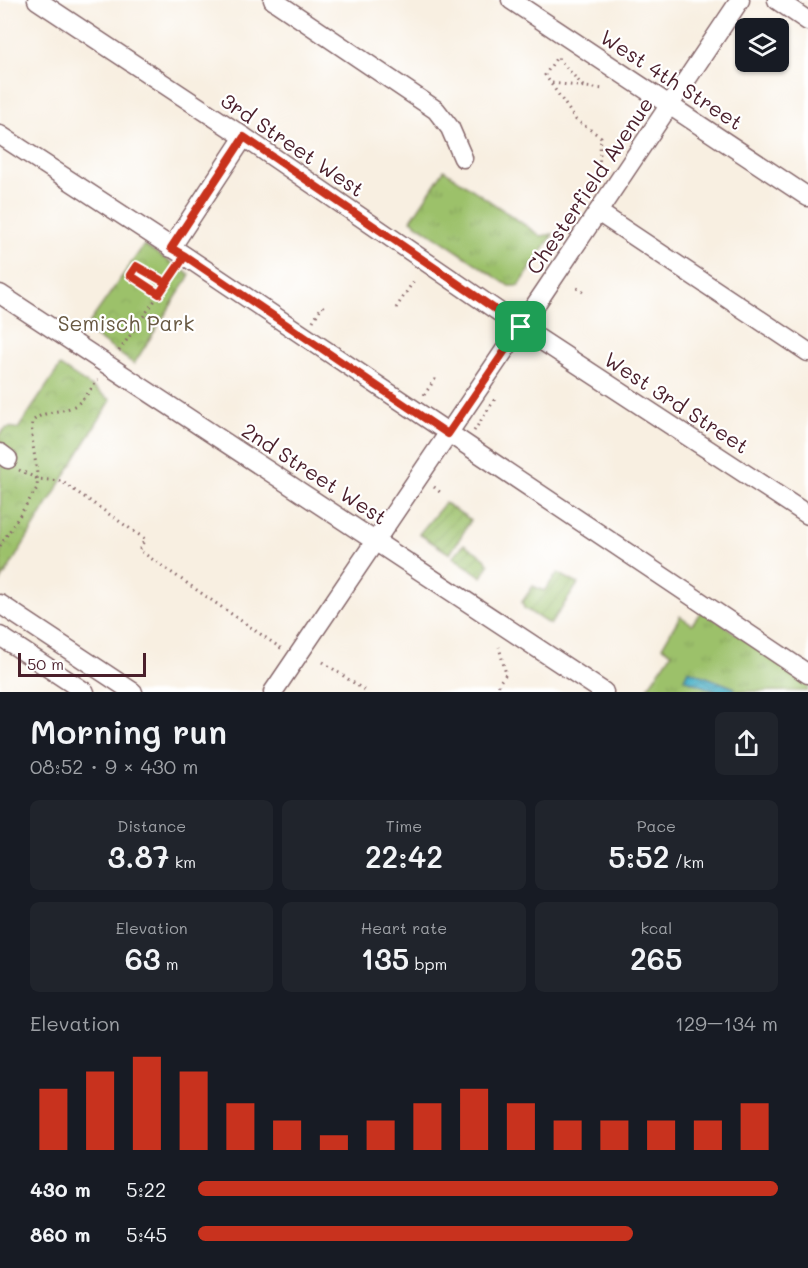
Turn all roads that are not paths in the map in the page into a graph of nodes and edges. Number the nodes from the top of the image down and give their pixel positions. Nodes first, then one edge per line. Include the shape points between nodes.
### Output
1 (37, 0) edge
2 (273, 0) edge
3 (511, 0) edge
4 (740, 0) edge
5 (777, 0) edge
6 (808, 21) edge
7 (670, 105) junction
8 (0, 135) edge
9 (244, 137) junction
10 (463, 158) dead end
11 (808, 197) edge
12 (598, 212) junction
13 (178, 252) junction
14 (0, 294) edge
15 (521, 327) junction
16 (808, 352) edge
17 (448, 434) junction
18 (808, 515) edge
19 (375, 540) junction
20 (0, 604) edge
21 (0, 636) edge
22 (808, 674) edge
23 (85, 692) edge
24 (134, 692) edge
25 (273, 692) edge
26 (604, 692) edge

1 - 9 street, 3rd Street West
2 - 10 street via 436,110 450,128
3 - 7 street, West 4th Street
4 - 7 street, Chesterfield Avenue
5 - 6 street
7 - 11 street, West 4th Street
7 - 12 street, Chesterfield Avenue
8 - 13 street
9 - 13 street
9 - 15 street, 3rd Street West
12 - 15 street, Chesterfield Avenue
12 - 16 street
13 - 17 street
14 - 19 street, 2nd Street West
15 - 17 street, Chesterfield Avenue
15 - 18 street, West 3rd Street
17 - 19 street, Chesterfield Avenue
17 - 22 street
19 - 25 street, Chesterfield Avenue
19 - 26 street, 2nd Street West
20 - 24 street
21 - 23 street

